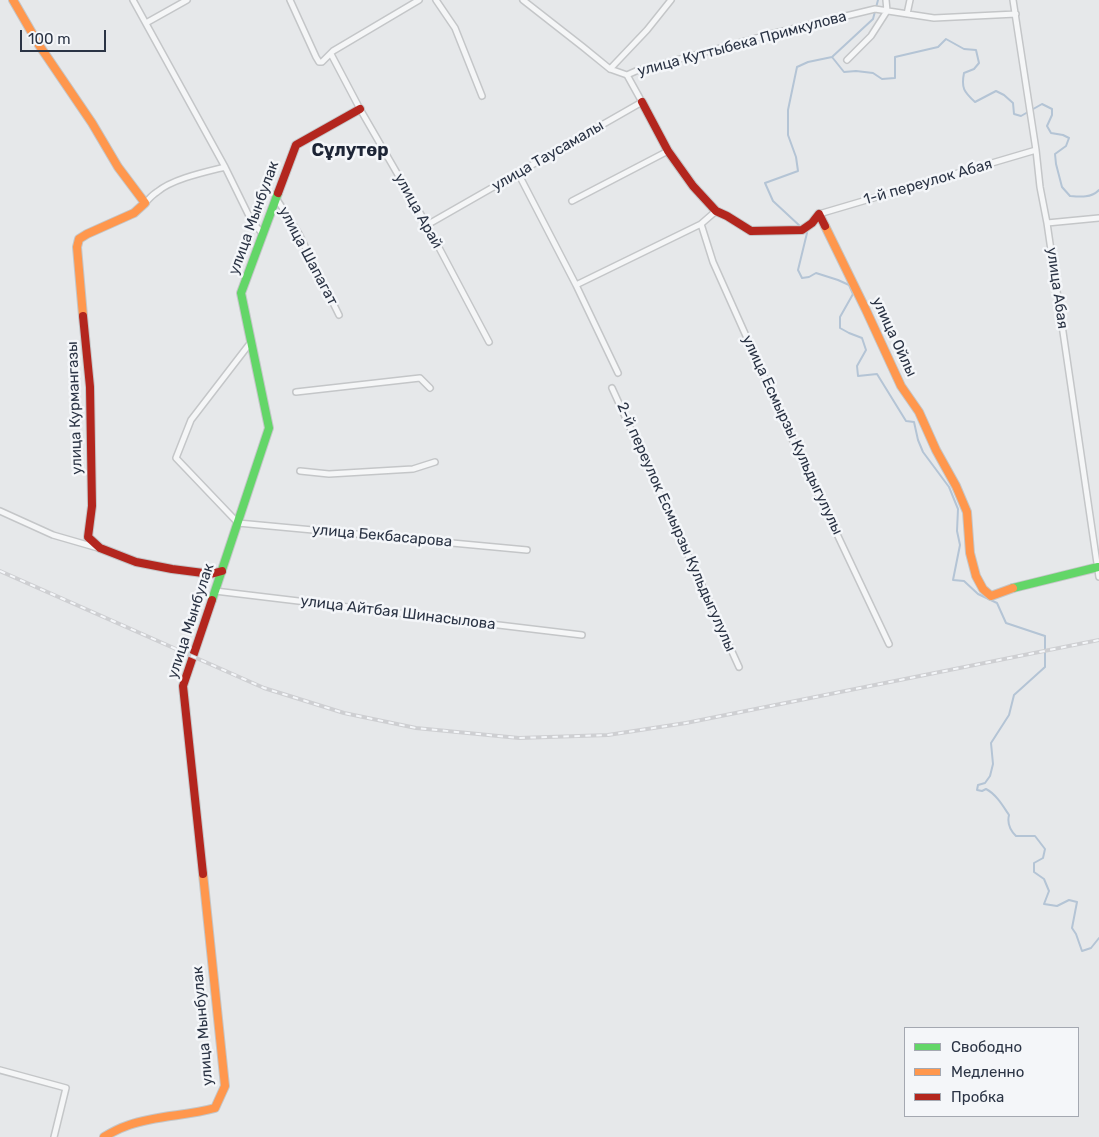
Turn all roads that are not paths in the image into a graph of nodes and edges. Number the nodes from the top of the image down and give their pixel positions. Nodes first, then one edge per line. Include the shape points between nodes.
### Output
1 (13, 0) edge
2 (133, 0) edge
3 (187, 0) edge
4 (290, 0) edge
5 (419, 0) edge
6 (436, 0) edge
7 (523, 0) edge
8 (671, 0) edge
9 (886, 0) edge
10 (910, 0) edge
11 (1013, 0) edge
12 (887, 11) junction
13 (907, 14) junction
14 (1016, 14) junction
15 (146, 23) junction
16 (331, 54) junction
17 (847, 60) dead end
18 (610, 69) junction
19 (627, 75) junction
20 (482, 96) dead end
21 (642, 102) junction
22 (360, 109) junction
23 (1036, 150) junction
24 (668, 151) junction
25 (224, 167) junction
26 (518, 173) junction
27 (276, 198) junction
28 (572, 201) dead end
29 (145, 203) junction
30 (716, 211) junction
31 (819, 214) junction
32 (1099, 218) edge
33 (1047, 223) junction
34 (701, 224) junction
35 (427, 225) junction
36 (263, 234) junction
37 (576, 284) junction
38 (339, 315) dead end
39 (251, 341) junction
40 (489, 342) dead end
41 (618, 373) dead end
42 (430, 388) dead end
43 (612, 388) dead end
44 (296, 392) dead end
45 (435, 462) dead end
46 (300, 471) dead end
47 (0, 511) edge
48 (238, 523) junction
49 (100, 548) junction
50 (527, 550) dead end
51 (1098, 568) junction
52 (222, 571) junction
53 (1099, 577) edge
54 (215, 591) junction
55 (582, 635) dead end
56 (889, 644) dead end
57 (739, 666) dead end
58 (0, 1070) edge
59 (54, 1137) edge
60 (104, 1137) edge

1 - 29 street
2 - 15 street
3 - 15 street
4 - 16 street via 319,62
5 - 16 street
6 - 20 street via 455,28
7 - 18 street, улица Куттыбека Примкулова
8 - 18 street
9 - 12 street
10 - 13 street
11 - 14 street, улица Абая
12 - 13 street, улица Куттыбека Примкулова
12 - 17 street via 871,36
12 - 19 street, улица Куттыбека Примкулова via 875,9 771,34
13 - 14 street, улица Куттыбека Примкулова via 934,18
14 - 23 street, улица Абая
15 - 25 street
16 - 22 street, улица Арай
18 - 19 street, улица Куттыбека Примкулова
19 - 21 street
21 - 24 street
21 - 26 street, улица Таусамалы
22 - 27 street, улица Мынбулак via 296,145
22 - 35 street, улица Арай
23 - 31 street, 1-й переулок Абая
23 - 33 street, улица Абая
24 - 28 street
24 - 30 street
25 - 29 street via 162,188
25 - 36 street via 252,222
26 - 35 street, улица Таусамалы
26 - 37 street
27 - 36 street, улица Мынбулак
27 - 38 street, улица Шапагат via 299,234
29 - 49 street, улица Курмангазы via 134,213 79,239 77,248 90,386 92,506 88,538
30 - 31 street via 751,231 802,230
30 - 34 street
31 - 51 street, улица Ойлы via 901,386 919,412 968,512 970,553 983,589 991,596
32 - 33 street
33 - 51 street, улица Абая
34 - 37 street
34 - 56 street, улица Есмырзы Кульдыгулулы via 713,262 785,423
35 - 40 street, улица Арай
36 - 39 street, улица Мынбулак via 242,293
37 - 41 street
39 - 48 street, улица Мынбулак via 269,428
39 - 48 street via 191,420 176,458
42 - 44 street via 420,378
43 - 57 street, 2-й переулок Есмырзы Кульдыгулулы
45 - 46 street via 413,469 329,474
47 - 49 street via 53,535
48 - 50 street, улица Бекбасарова
48 - 52 street, улица Мынбулак
49 - 52 street via 136,562 172,569 211,574
51 - 53 street, улица Абая
52 - 54 street, улица Мынбулак
54 - 55 street, улица Айтбая Шинасылова
54 - 60 street, улица Мынбулак via 184,686 224,1086 215,1108 140,1121
58 - 59 street via 66,1088

